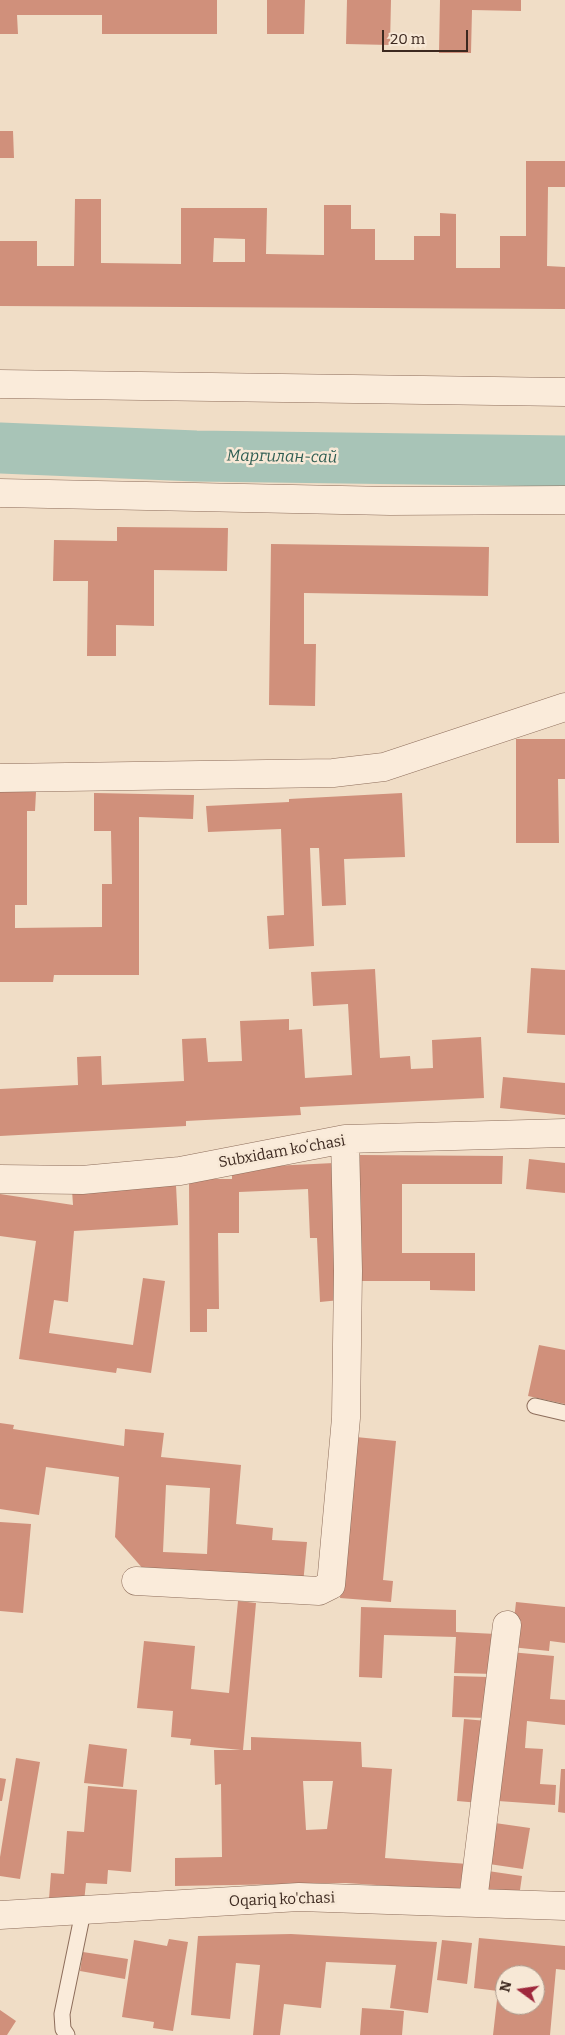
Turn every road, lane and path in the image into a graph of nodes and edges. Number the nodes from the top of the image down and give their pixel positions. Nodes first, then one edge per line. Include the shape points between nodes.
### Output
1 (0, 384) edge
2 (565, 392) edge
3 (0, 493) edge
4 (565, 500) edge
5 (565, 707) edge
6 (0, 778) edge
7 (565, 1133) edge
8 (345, 1139) junction
9 (0, 1179) edge
10 (535, 1406) dead end
11 (565, 1412) edge
12 (136, 1581) dead end
13 (507, 1625) dead end
14 (473, 1902) junction
15 (565, 1906) edge
16 (83, 1912) junction
17 (0, 1915) edge
18 (67, 2035) edge

1 - 2 street
3 - 4 street via 390,501
5 - 6 street via 384,767 333,773
7 - 8 street, Subxidam koʻchasi
8 - 9 street, Subxidam koʻchasi via 180,1171 82,1180
8 - 12 street via 348,1271 346,1418 331,1585 319,1591
10 - 11 lane
13 - 14 street
14 - 15 street, Oqariq ko'chasi
14 - 16 street, Oqariq ko'chasi via 299,1897
16 - 17 street, Oqariq ko'chasi
16 - 18 lane via 62,2014

